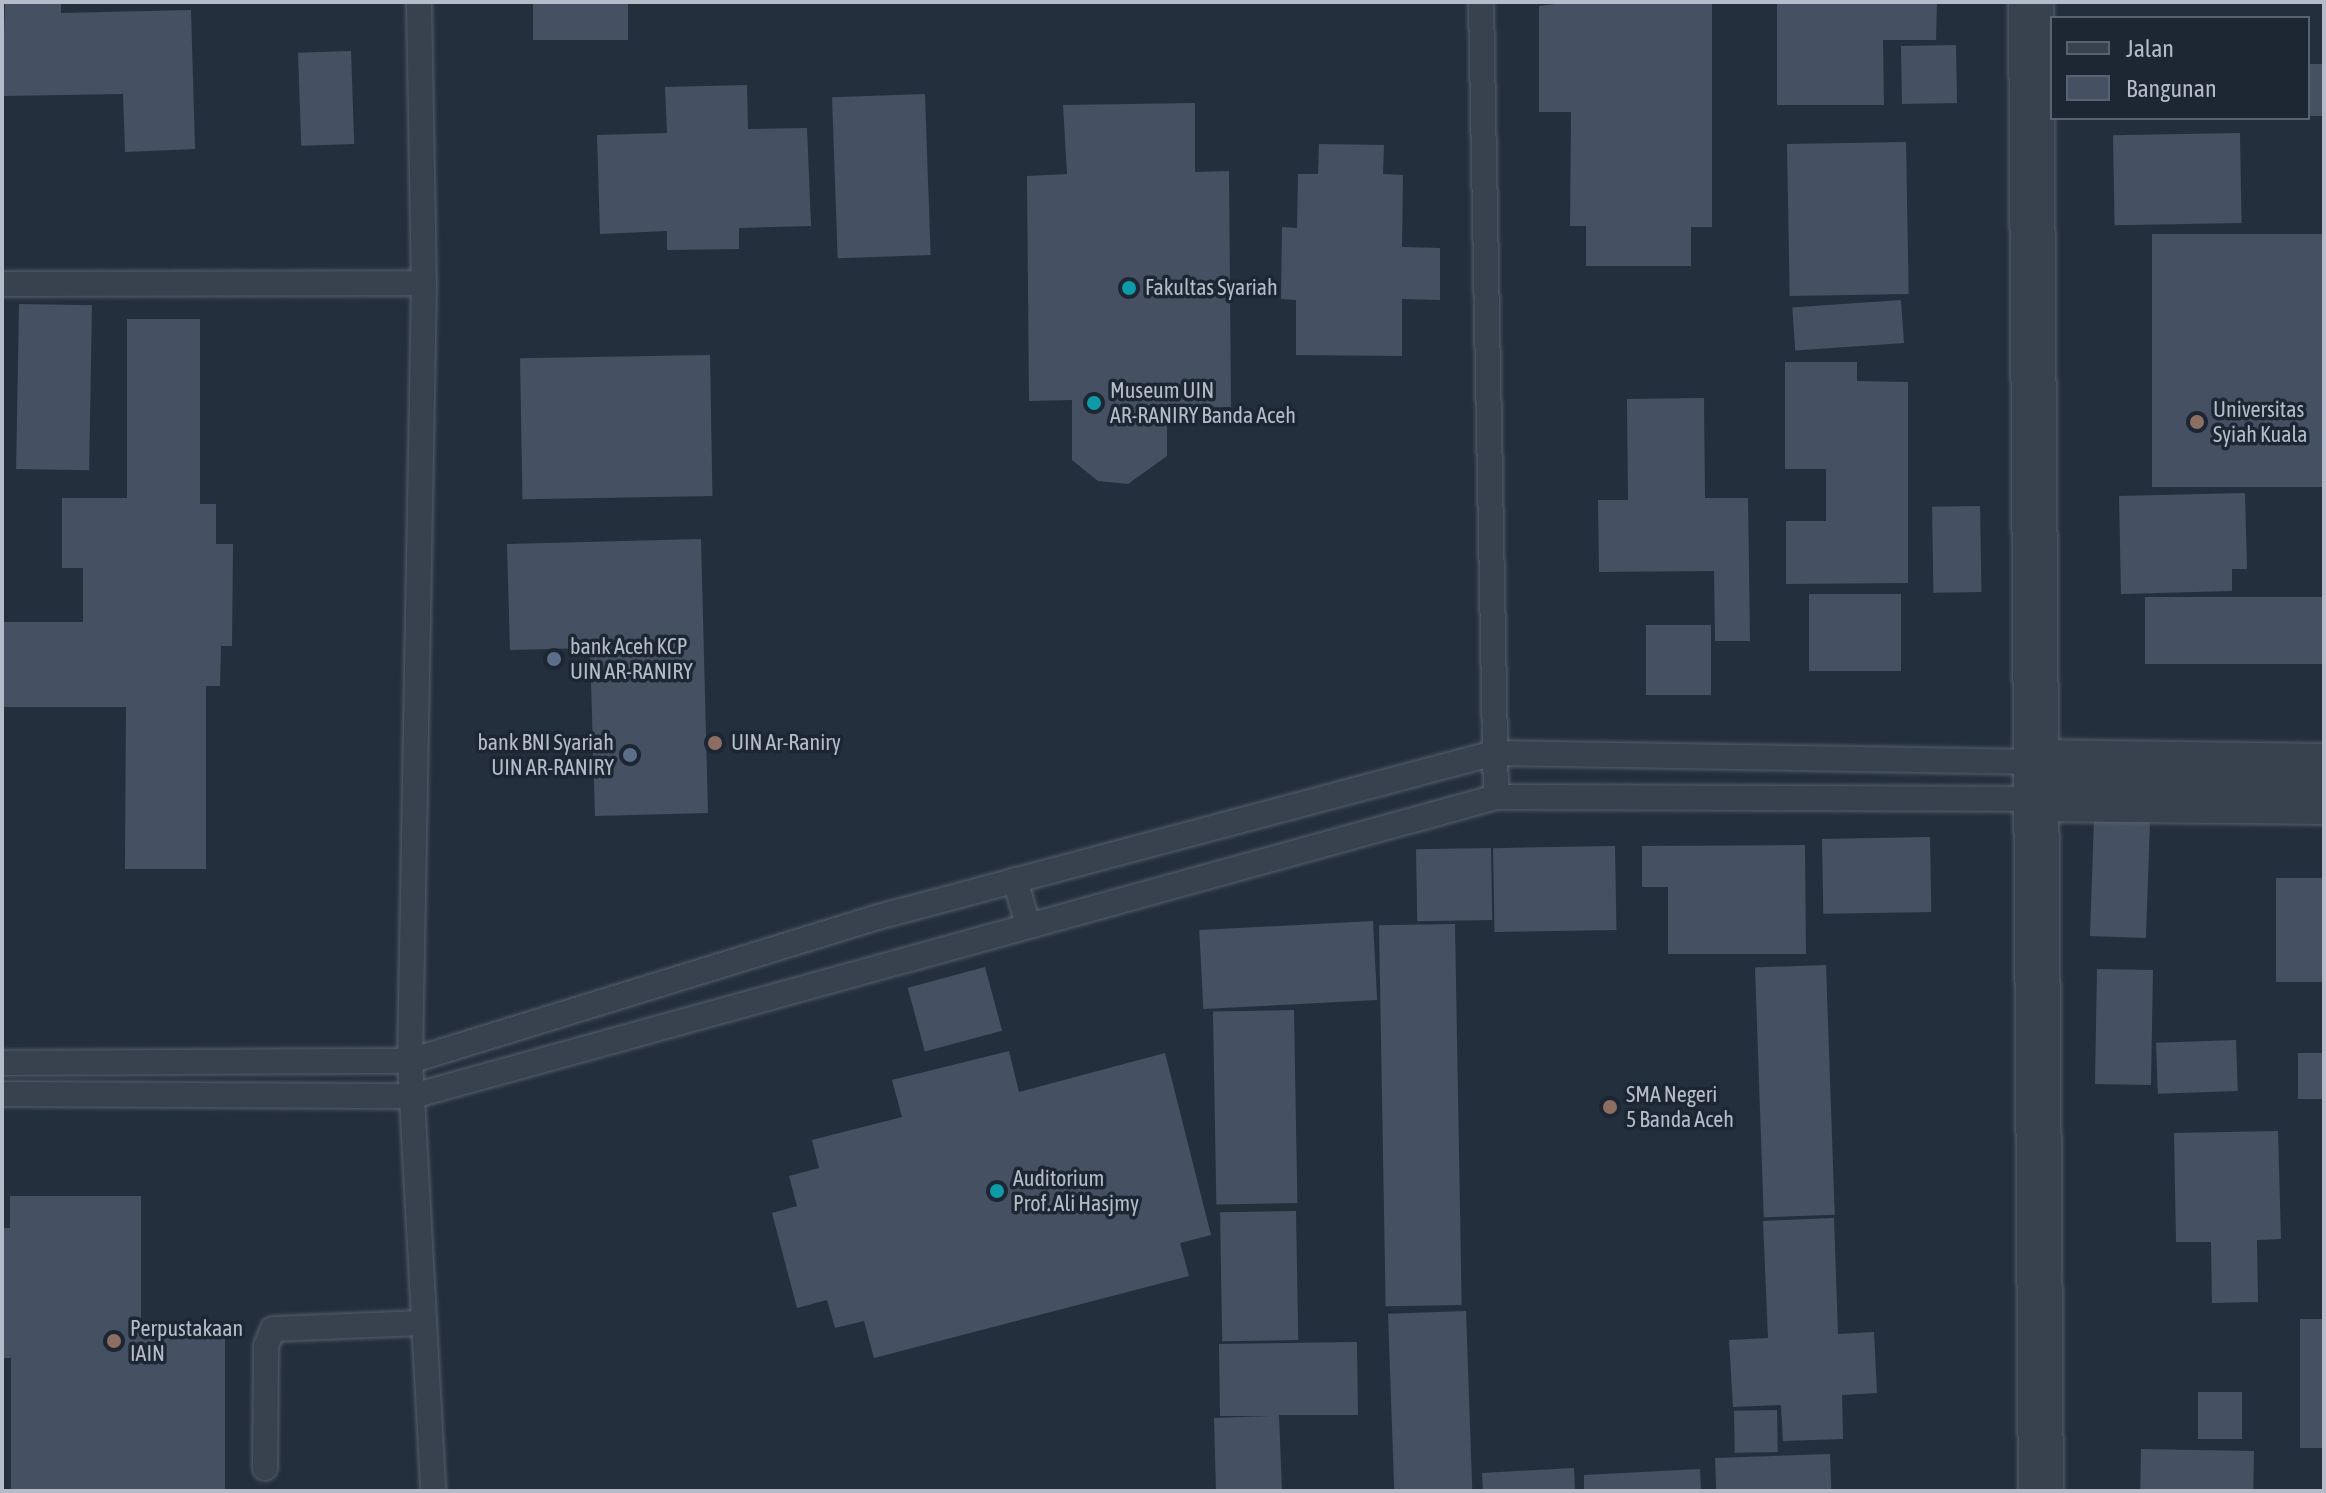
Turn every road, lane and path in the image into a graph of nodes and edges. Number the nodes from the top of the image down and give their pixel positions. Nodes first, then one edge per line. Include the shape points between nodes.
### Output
1 (419, 2) edge
2 (1481, 2) edge
3 (2031, 2) edge
4 (424, 283) junction
5 (2, 284) edge
6 (1494, 753) junction
7 (1748, 759) junction
8 (2324, 766) edge
9 (2034, 780) junction
10 (1747, 794) junction
11 (1496, 797) junction
12 (2324, 802) edge
13 (1015, 880) junction
14 (1028, 925) junction
15 (801, 940) junction
16 (812, 980) junction
17 (410, 1061) junction
18 (2, 1063) edge
19 (2, 1094) edge
20 (413, 1096) junction
21 (422, 1323) junction
22 (265, 1468) dead end
23 (433, 1491) edge
24 (2041, 1491) edge

1 - 4 lane
2 - 6 lane
3 - 9 street
4 - 5 lane
4 - 17 lane
6 - 7 lane
6 - 11 lane
6 - 13 lane
7 - 9 lane
7 - 10 lane
8 - 9 street
9 - 10 lane
9 - 12 street
9 - 24 street
10 - 11 lane
11 - 14 lane
13 - 14 lane
13 - 15 lane
14 - 16 lane
15 - 16 lane
15 - 17 lane
16 - 20 lane
17 - 18 lane
17 - 20 lane
19 - 20 lane
20 - 21 lane
21 - 22 lane via 273,1329 266,1346
21 - 23 lane

